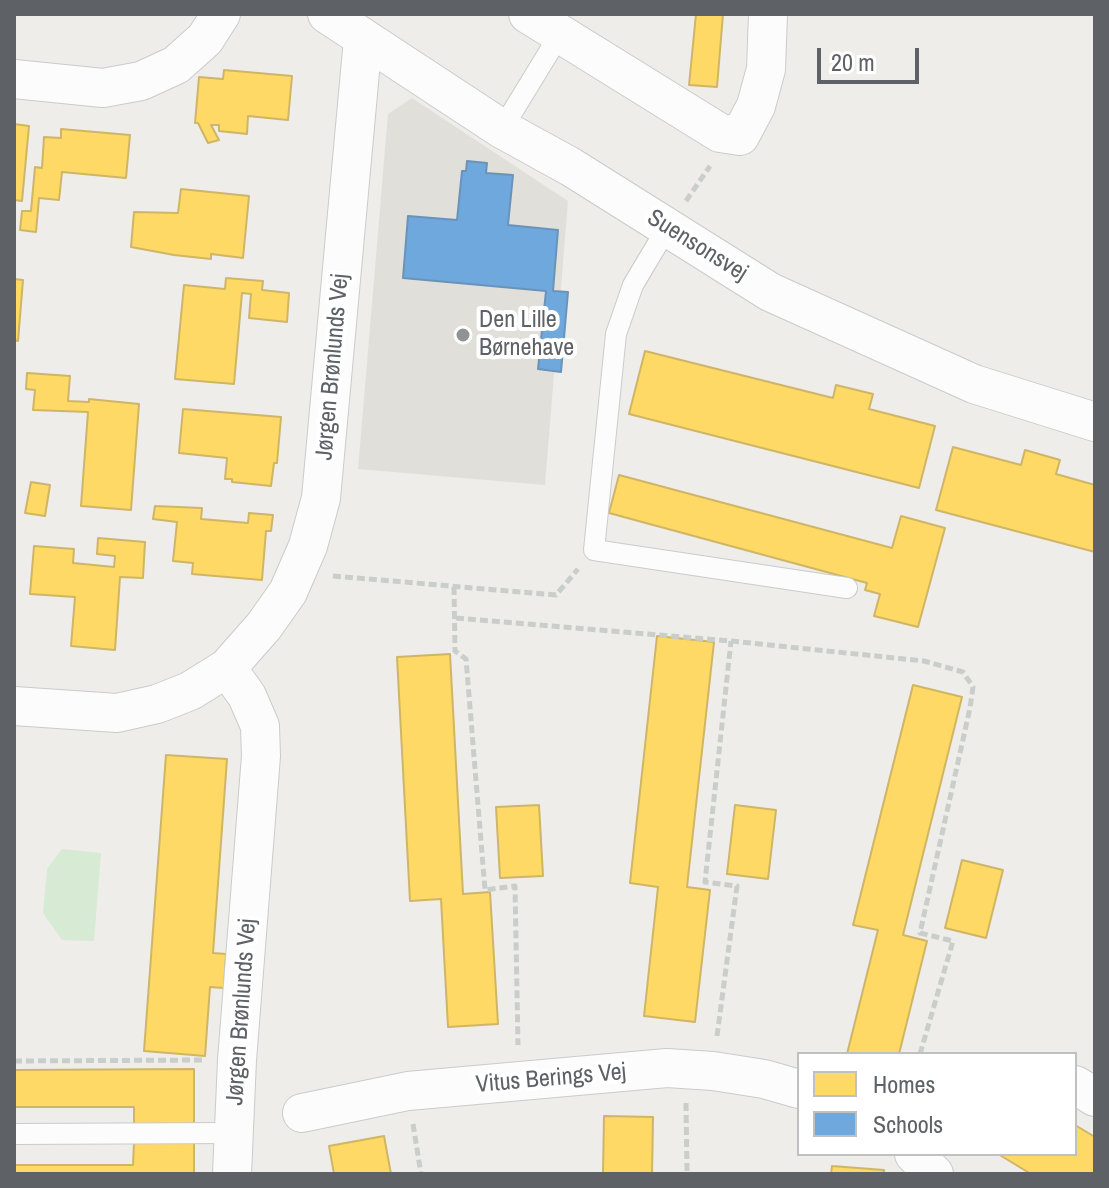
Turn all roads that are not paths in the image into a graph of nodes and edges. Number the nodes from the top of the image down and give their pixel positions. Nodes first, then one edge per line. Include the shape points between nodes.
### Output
1 (221, 14) edge
2 (327, 14) edge
3 (528, 14) edge
4 (768, 14) edge
5 (560, 34) junction
6 (363, 39) junction
7 (14, 79) edge
8 (502, 129) junction
9 (667, 228) junction
10 (1095, 422) edge
11 (847, 588) dead end
12 (227, 668) junction
13 (14, 706) edge
14 (1077, 1086) edge
15 (797, 1088) edge
16 (1095, 1097) edge
17 (302, 1113) dead end
18 (233, 1133) junction
19 (14, 1134) edge
20 (916, 1156) edge
21 (232, 1174) edge
22 (934, 1174) edge

1 - 7 street via 205,39 176,65 141,81 103,88
2 - 6 street, Suensonsvej
3 - 5 street
4 - 5 street via 766,69 756,106 740,136 720,133
5 - 8 lane
6 - 8 street, Suensonsvej
6 - 12 street, Jørgen Brønlunds Vej via 321,498 288,592
8 - 9 street, Suensonsvej
9 - 10 street, Suensonsvej via 784,298 974,384
9 - 11 lane via 633,285 616,334 594,550
12 - 13 street, Jørgen Brønlunds Vej via 190,691 117,713
12 - 18 street, Jørgen Brønlunds Vej via 260,726 261,756
14 - 16 street
15 - 17 street, Vitus Berings Vej via 764,1079 667,1068 408,1091
18 - 19 lane
18 - 21 street, Jørgen Brønlunds Vej
20 - 22 street

